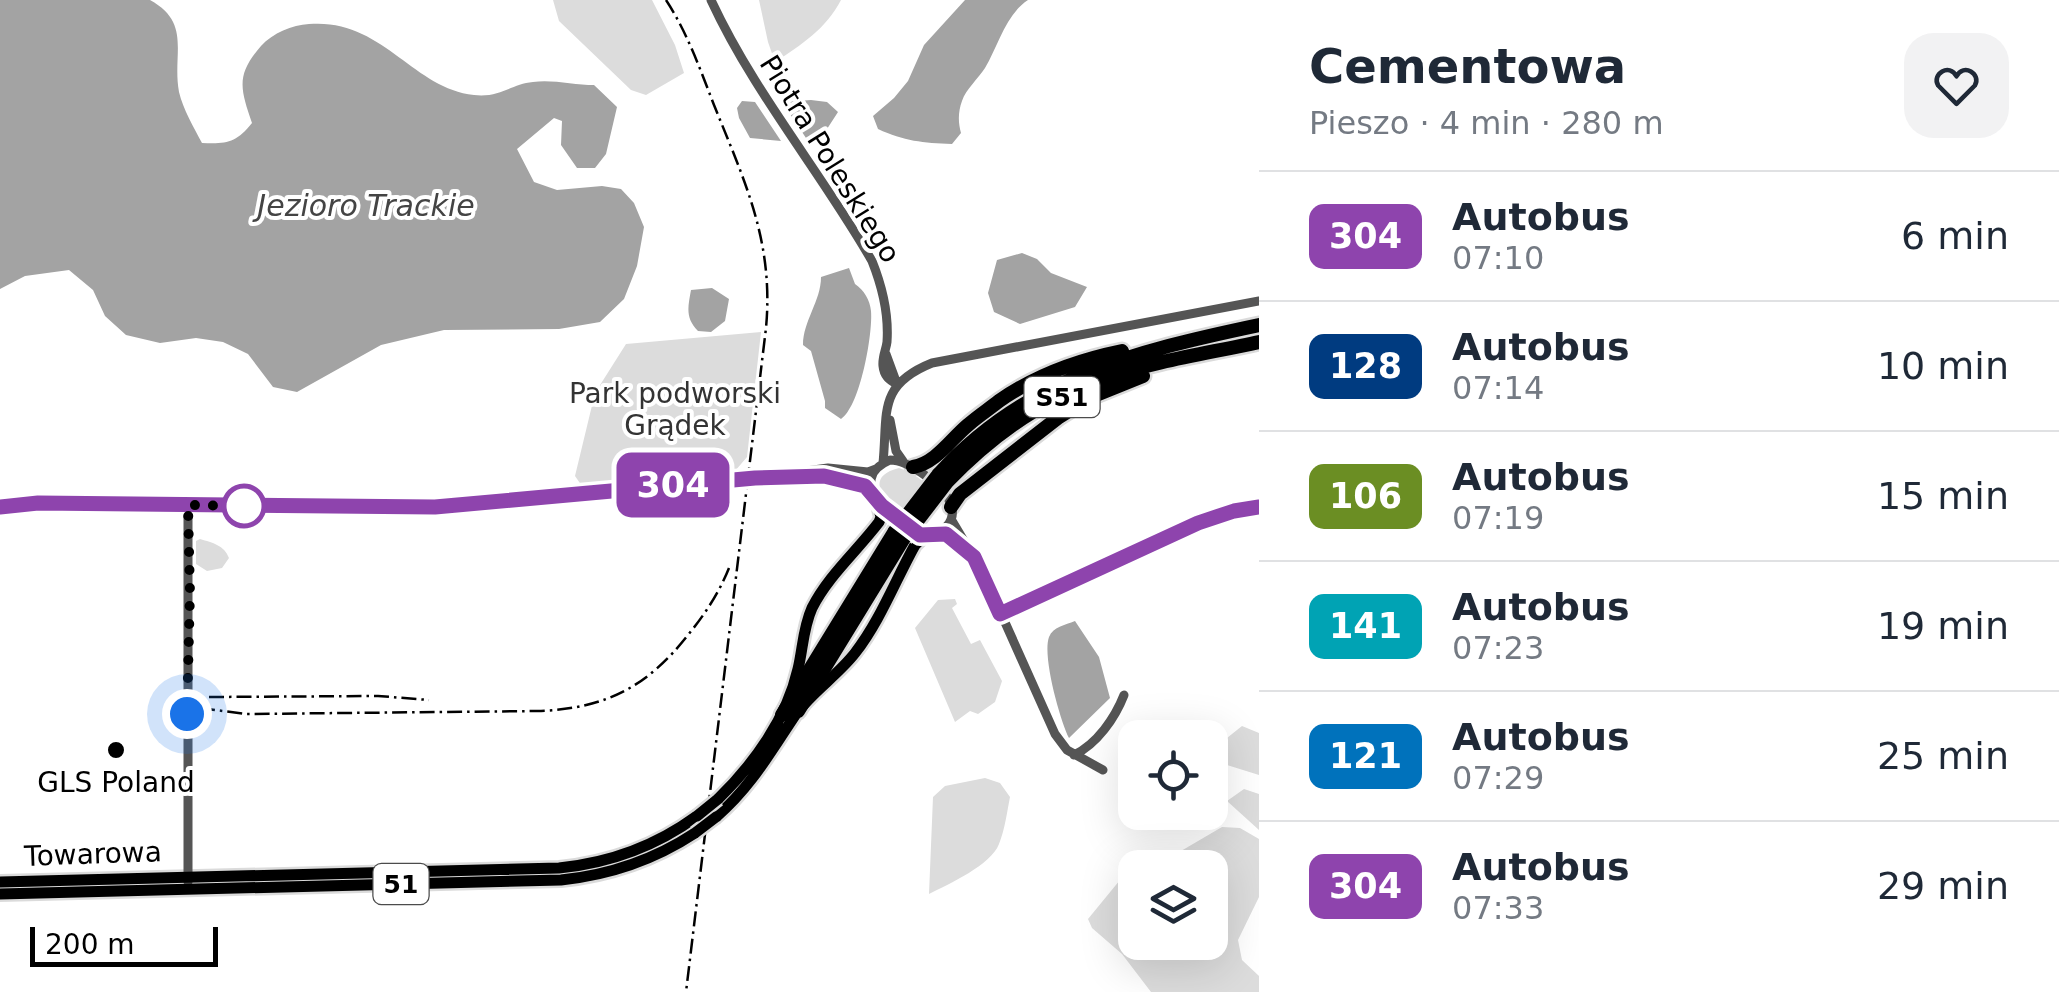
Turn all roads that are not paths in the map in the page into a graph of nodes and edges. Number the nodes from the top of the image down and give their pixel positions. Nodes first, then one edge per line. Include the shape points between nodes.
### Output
1 (710, 0) edge
2 (1259, 301) edge
3 (1259, 325) edge
4 (1259, 342) edge
5 (1172, 343) junction
6 (1199, 355) junction
7 (897, 384) junction
8 (908, 464) junction
9 (880, 466) junction
10 (755, 478) junction
11 (943, 479) junction
12 (875, 497) junction
13 (188, 505) junction
14 (0, 507) edge
15 (1259, 507) edge
16 (951, 513) junction
17 (939, 533) junction
18 (900, 535) junction
19 (924, 536) junction
20 (974, 557) junction
21 (1000, 614) junction
22 (1124, 696) dead end
23 (798, 711) junction
24 (782, 715) junction
25 (1074, 755) junction
26 (1103, 770) dead end
27 (0, 882) edge
28 (188, 882) junction
29 (0, 894) edge

1 - 7 street, Piotra Poleskiego via 750,74 872,260 885,303 886,358
2 - 7 street via 932,362
3 - 5 highway, S51
4 - 6 highway, S51
5 - 8 highway via 1049,373 1003,398 929,462
5 - 11 highway, S51 via 1048,389 970,441
6 - 11 highway, S51 via 1110,376 1044,405
6 - 16 highway via 1091,397 960,494
7 - 8 street via 890,422 896,451
7 - 9 street via 885,414
8 - 9 street via 890,460
8 - 16 street via 942,491
9 - 10 street
9 - 12 street via 871,480
10 - 12 street via 824,476 859,483
10 - 13 street via 435,507
11 - 18 highway, S51, bridge via 918,498
12 - 19 street
12 - 24 main road via 881,517 826,587 805,627
13 - 14 street
13 - 28 street
15 - 21 street via 1198,523
16 - 17 street
16 - 20 street
17 - 19 street
17 - 20 street
18 - 23 highway, S51
18 - 24 highway, S51
19 - 23 main road via 857,650
20 - 21 street
21 - 25 street via 1055,734
22 - 25 street via 1116,714
23 - 28 main road, 51, bridge via 758,774 716,816 644,860 582,878
24 - 28 main road, 51, bridge via 718,799 671,834 604,861
25 - 26 street
27 - 28 main road, Towarowa / 51
28 - 29 main road, Towarowa / 51

